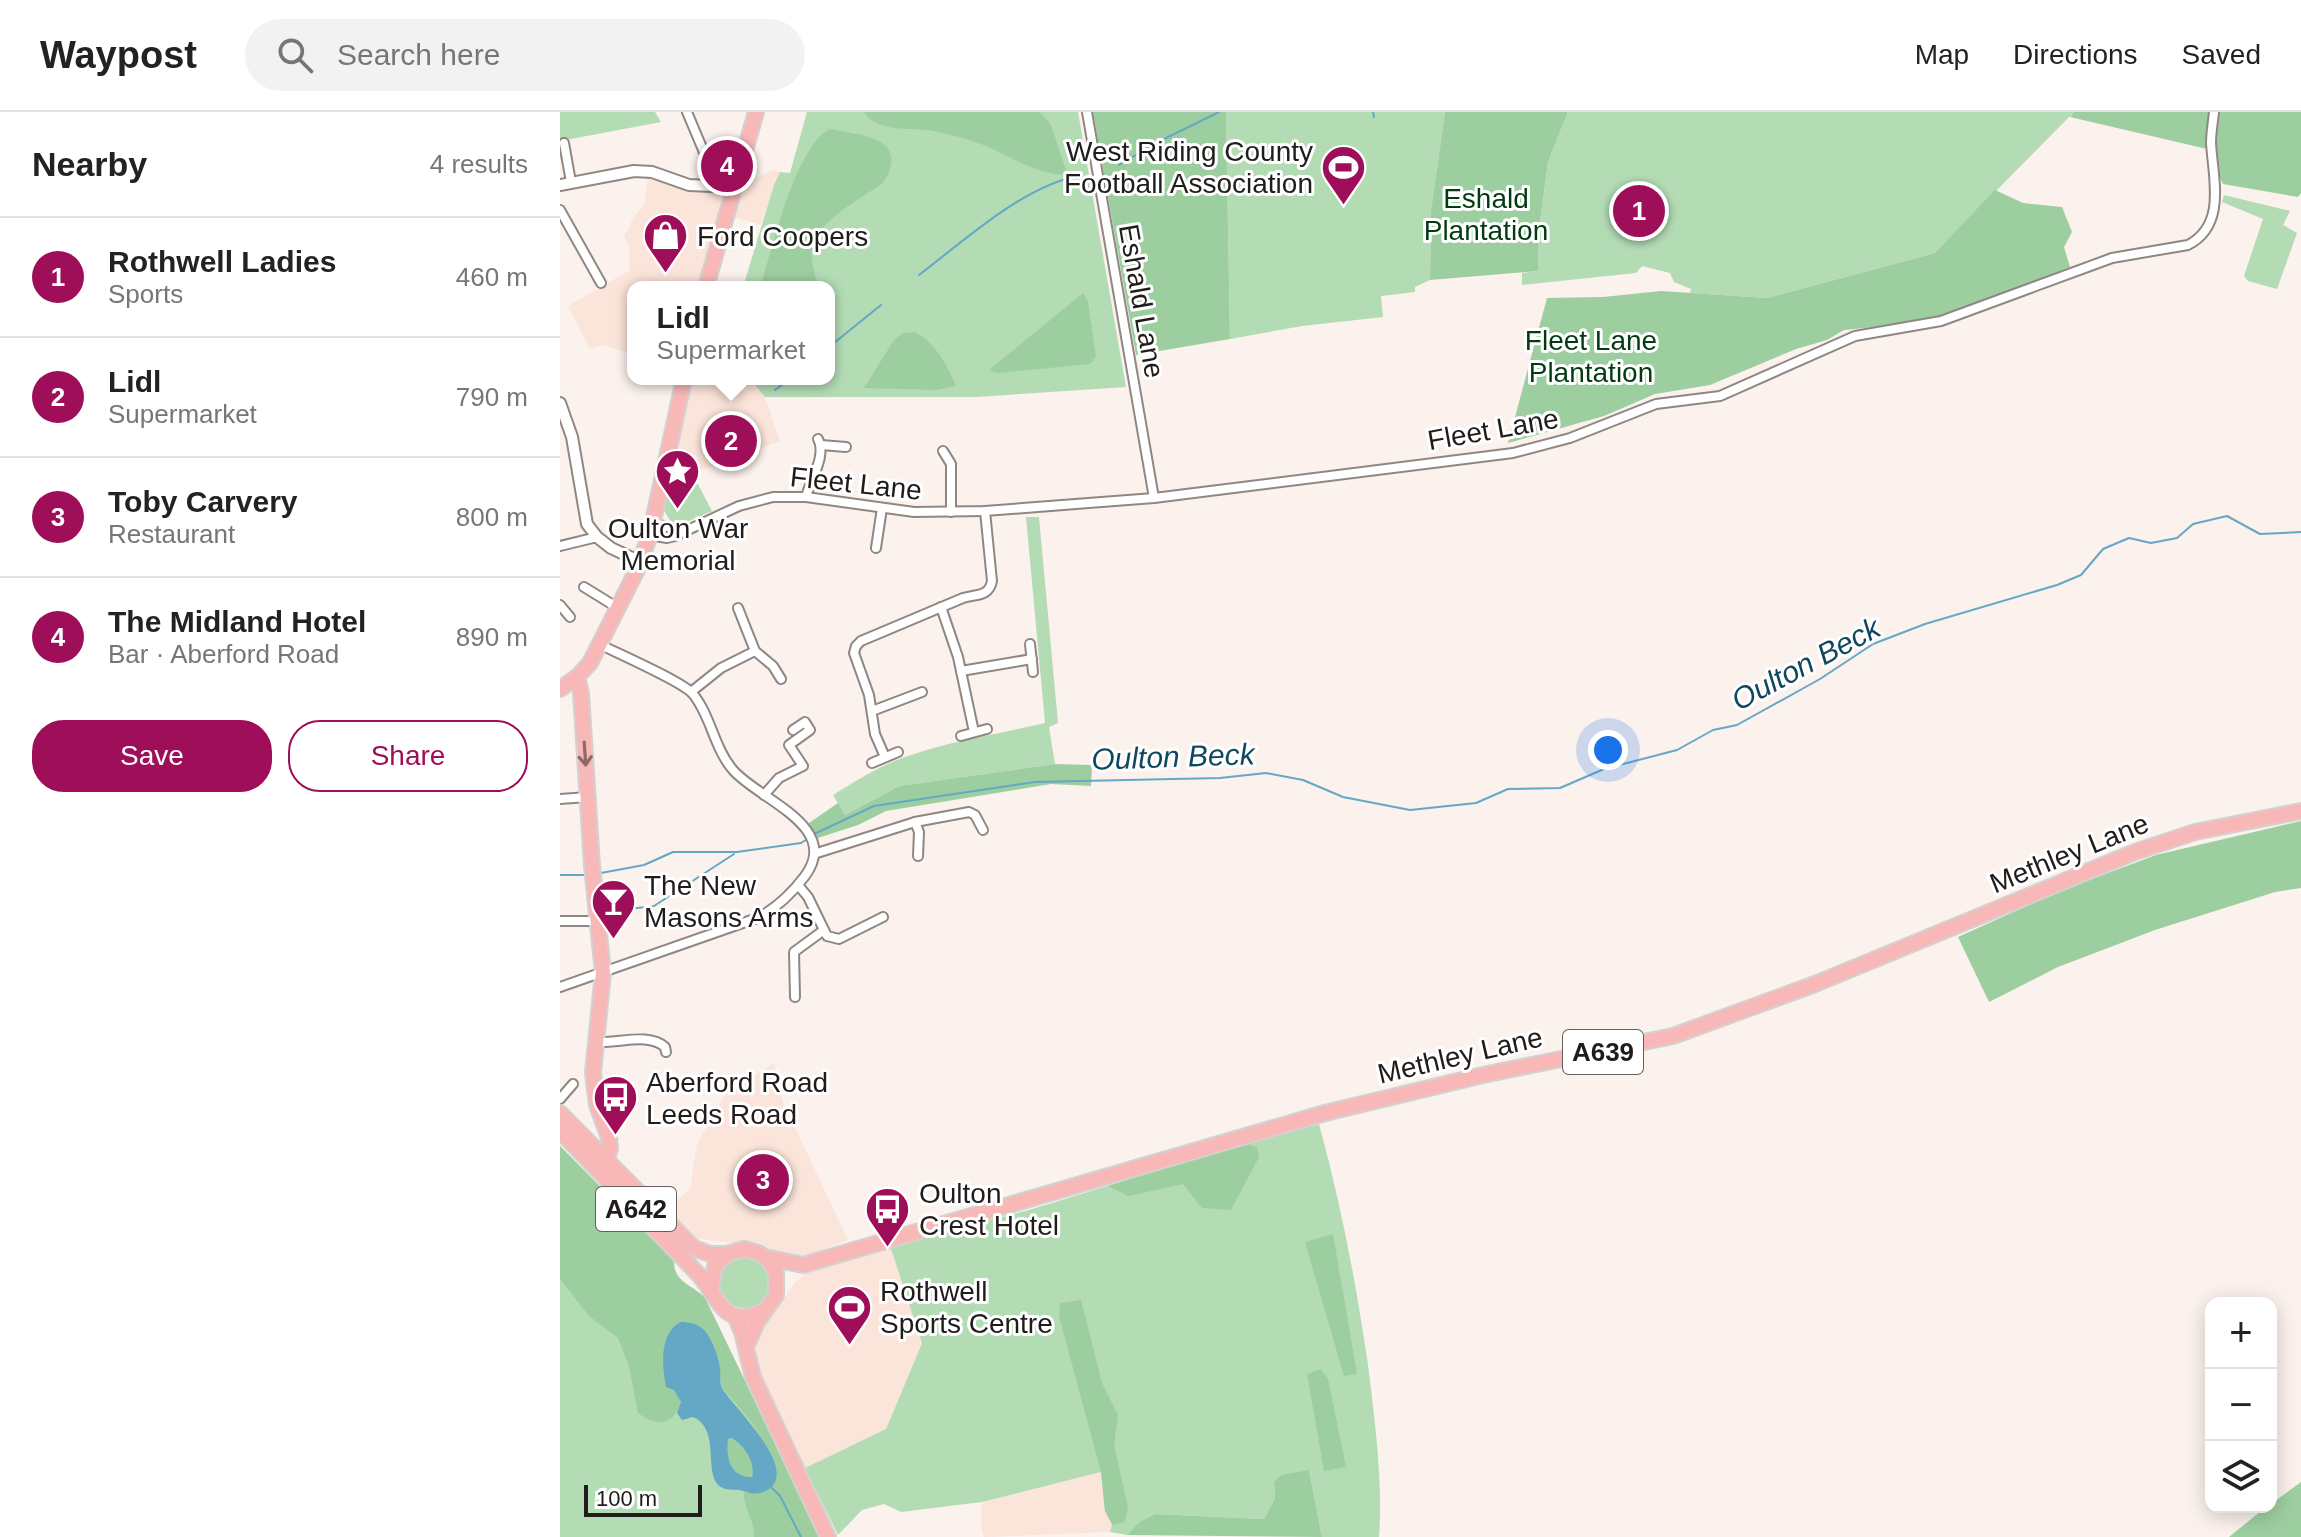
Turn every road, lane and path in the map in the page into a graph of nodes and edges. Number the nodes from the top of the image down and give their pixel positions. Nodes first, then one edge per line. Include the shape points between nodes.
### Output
1 (687, 112) edge
2 (756, 112) edge
3 (1087, 112) edge
4 (2214, 112) edge
5 (564, 143) dead end
6 (566, 184) edge
7 (735, 187) junction
8 (719, 188) junction
9 (560, 210) edge
10 (708, 281) edge
11 (601, 283) dead end
12 (683, 385) edge
13 (561, 410) edge
14 (846, 447) dead end
15 (943, 450) dead end
16 (806, 497) junction
17 (1154, 498) junction
18 (882, 508) junction
19 (985, 511) junction
20 (951, 512) junction
21 (652, 530) junction
22 (597, 537) junction
23 (560, 546) edge
24 (876, 548) dead end
25 (641, 562) junction
26 (584, 587) dead end
27 (560, 605) edge
28 (941, 607) junction
29 (618, 608) junction
30 (738, 608) dead end
31 (570, 617) dead end
32 (1030, 644) dead end
33 (601, 645) junction
34 (755, 651) junction
35 (1032, 659) junction
36 (961, 671) junction
37 (1033, 672) dead end
38 (577, 677) junction
39 (781, 679) dead end
40 (560, 689) edge
41 (691, 692) junction
42 (922, 692) dead end
43 (872, 711) junction
44 (987, 729) dead end
45 (793, 730) dead end
46 (974, 732) junction
47 (961, 736) dead end
48 (898, 752) dead end
49 (885, 757) junction
50 (872, 763) dead end
51 (764, 795) junction
52 (588, 797) junction
53 (560, 799) edge
54 (2301, 811) edge
55 (915, 822) junction
56 (983, 830) dead end
57 (816, 848) junction
58 (918, 856) dead end
59 (798, 885) junction
60 (883, 917) dead end
61 (560, 921) edge
62 (598, 921) junction
63 (824, 930) junction
64 (603, 973) junction
65 (560, 987) edge
66 (795, 997) dead end
67 (596, 1042) junction
68 (666, 1052) dead end
69 (573, 1084) dead end
70 (560, 1099) edge
71 (560, 1113) edge
72 (560, 1131) edge
73 (606, 1161) junction
74 (727, 1254) junction
75 (765, 1257) junction
76 (803, 1265) junction
77 (711, 1289) junction
78 (776, 1295) junction
79 (765, 1310) junction
80 (735, 1316) junction
81 (746, 1347) junction
82 (828, 1537) edge

1 - 8 street
2 - 7 main road
3 - 17 street, Eshald Lane
4 - 17 street, Fleet Lane via 2211,142 2217,190 2206,230 2188,245 2112,258 1941,321 1855,336 1720,396 1643,408 1537,448
5 - 6 street
6 - 8 street via 634,171
7 - 8 street
7 - 10 main road
9 - 11 street
12 - 21 main road
13 - 22 street via 572,437 587,524
14 - 16 street via 820,442
15 - 20 street via 951,464
16 - 18 street, Fleet Lane
16 - 21 street, Fleet Lane via 756,501 667,538
17 - 19 street, Fleet Lane
18 - 20 street, Fleet Lane
18 - 24 street
19 - 20 street, Fleet Lane
19 - 28 street via 991,586 985,594
21 - 25 main road
22 - 23 street
22 - 25 street
25 - 29 main road
26 - 29 street
27 - 31 street
28 - 36 street
28 - 43 street via 856,646
29 - 33 main road
30 - 34 street
32 - 35 street
33 - 38 main road
33 - 41 street
34 - 39 street
34 - 41 street via 721,668
35 - 36 street
35 - 37 street
36 - 46 street
38 - 40 main road
38 -> 52 main road, A642
41 - 51 street via 727,762
42 - 43 street
43 - 49 street
44 - 46 street
45 - 51 street via 805,722 810,730 789,745 803,766 779,778
46 - 47 street
48 - 49 street
49 - 50 street
51 - 57 street via 786,810
52 - 53 street
52 - 62 main road, A642
54 - 76 main road, Methley Lane / A639 via 2195,832 2135,852 1842,973 1673,1036 1325,1113
55 - 56 street via 969,812
55 - 57 street
55 - 58 street
57 - 59 street via 813,865
59 - 63 street
59 - 64 street via 754,919
60 - 63 street via 839,939
61 - 62 street
62 - 64 main road, A642
63 - 66 street via 794,952
64 - 65 street
64 - 67 main road, A642
67 - 68 street via 658,1041
67 - 73 main road, A642 via 593,1073 609,1138
69 - 70 street
71 - 73 main road, A642
72 - 77 main road, A642
73 - 74 main road, A642 via 684,1241 701,1252
74 - 75 main road, A642 via 744,1249
74 - 77 main road via 715,1266
75 - 76 main road, Methley Lane / A639
75 - 78 main road via 776,1273
76 - 78 main road
77 - 80 main road, A642 via 717,1304
78 - 79 main road
79 - 80 main road
79 - 81 main road
80 - 81 main road, A642
81 - 82 main road, A642 via 753,1377

